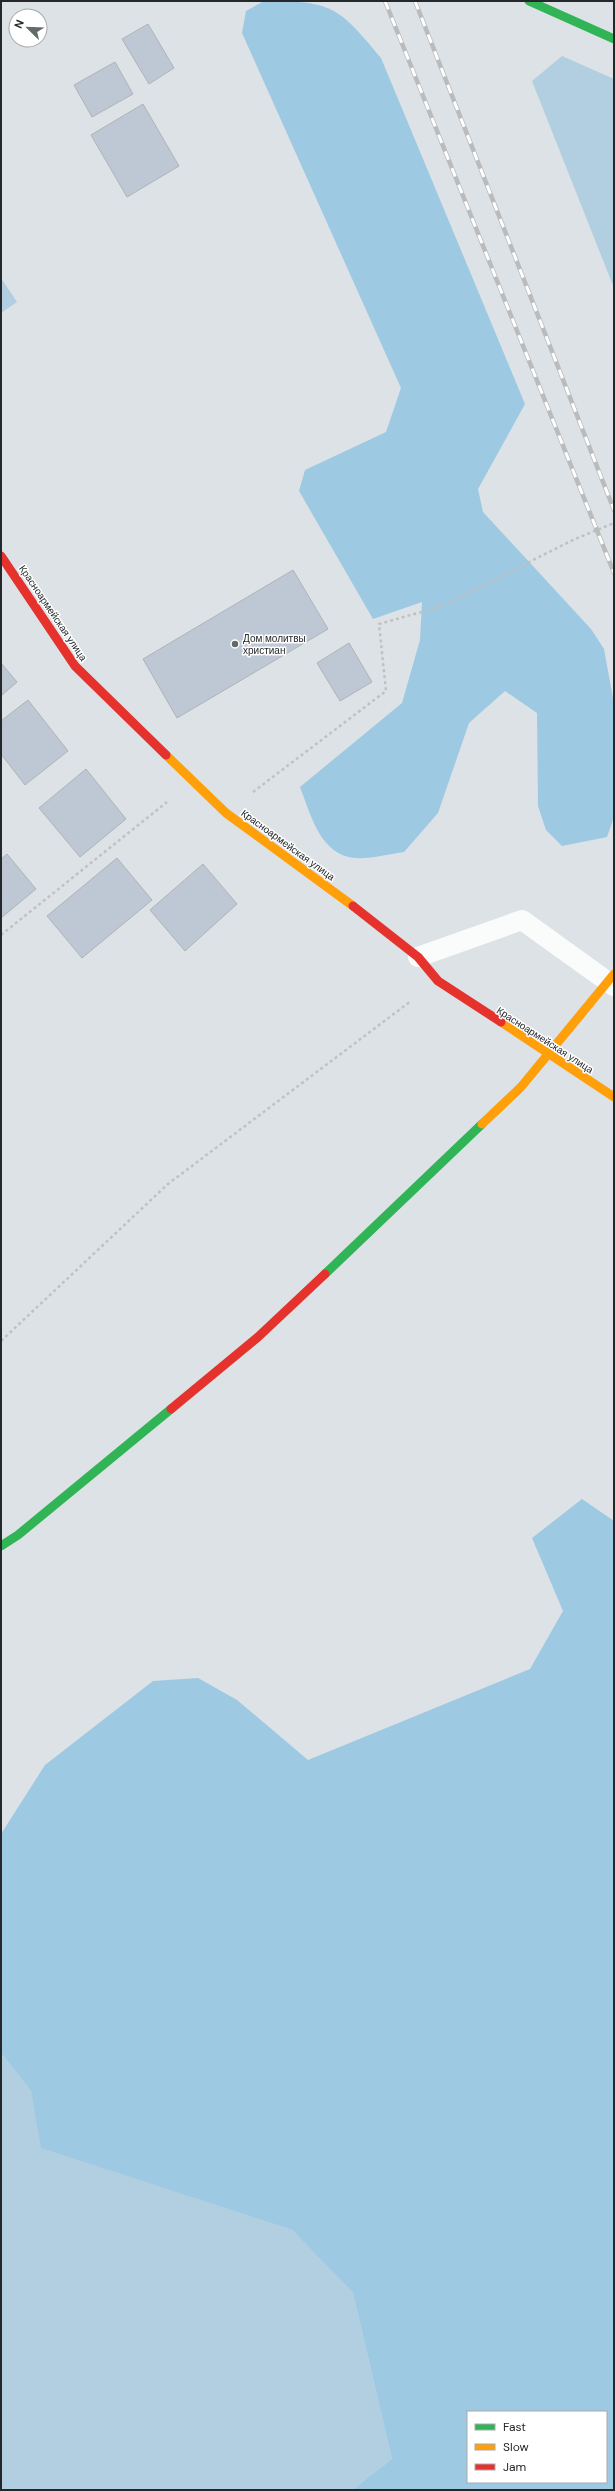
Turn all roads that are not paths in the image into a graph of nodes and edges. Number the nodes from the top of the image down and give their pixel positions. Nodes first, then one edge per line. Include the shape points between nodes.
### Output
1 (531, 2) edge
2 (614, 39) edge
3 (1, 556) edge
4 (418, 957) junction
5 (614, 974) edge
6 (614, 986) edge
7 (614, 1097) edge
8 (1, 1546) edge

1 - 2 main road
3 - 4 main road, Красноармейская улица via 75,666 226,813
4 - 6 lane via 522,920
4 - 7 main road, Красноармейская улица via 438,981
5 - 8 main road via 521,1086 258,1337 18,1535

